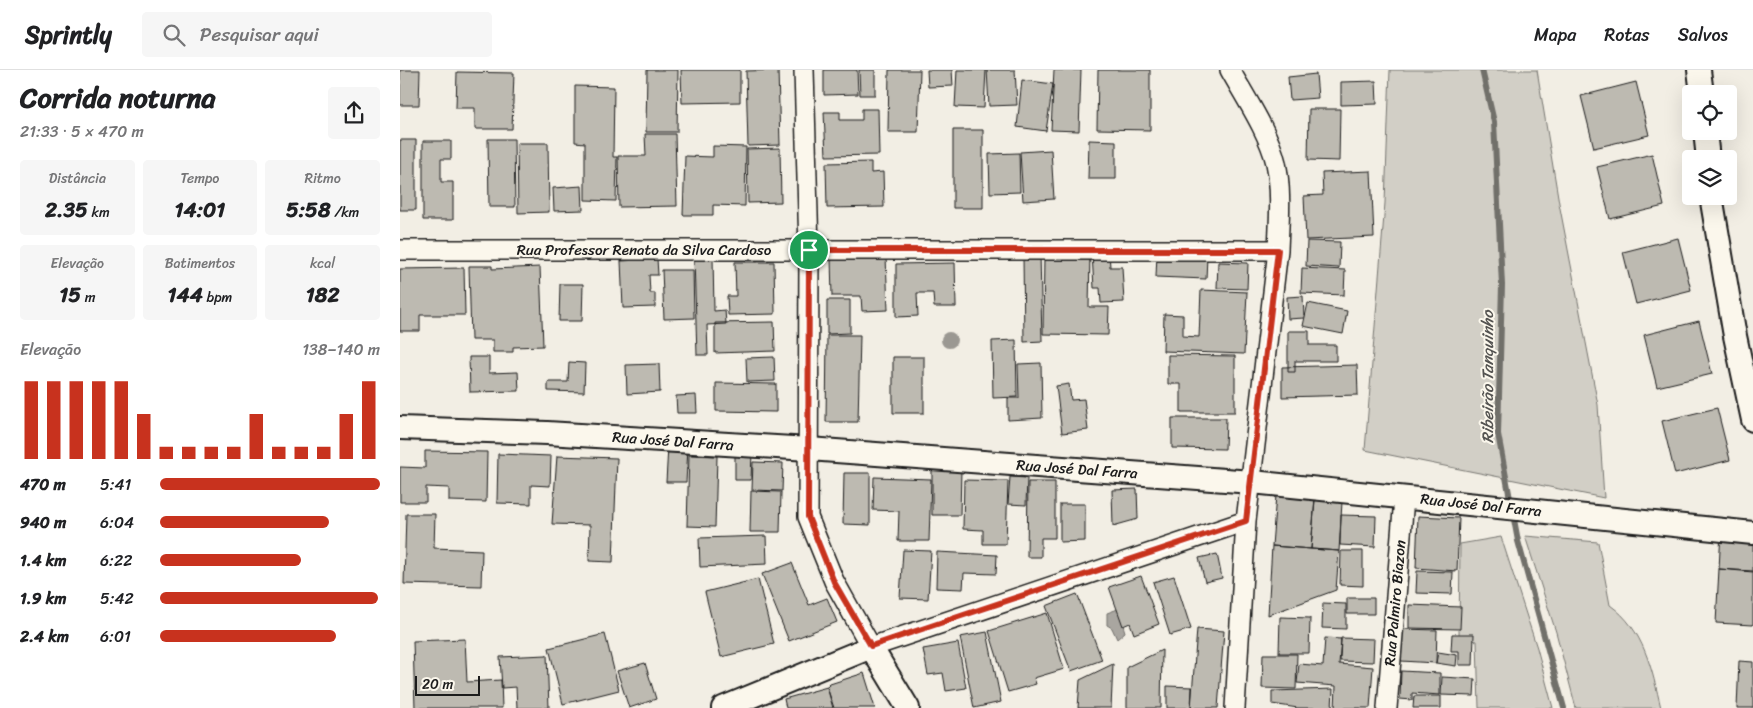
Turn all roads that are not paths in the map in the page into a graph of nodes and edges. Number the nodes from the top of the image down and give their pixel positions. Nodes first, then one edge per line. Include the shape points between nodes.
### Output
1 (804, 70) edge
2 (1230, 70) edge
3 (1699, 70) edge
4 (1701, 85) edge
5 (1713, 205) edge
6 (400, 250) edge
7 (809, 250) junction
8 (1278, 250) junction
9 (1753, 420) edge
10 (400, 428) edge
11 (809, 449) junction
12 (1252, 482) junction
13 (1404, 498) junction
14 (1246, 521) junction
15 (1753, 533) edge
16 (871, 646) junction
17 (723, 708) edge
18 (908, 708) edge
19 (1235, 708) edge
20 (1387, 708) edge

1 - 7 street
2 - 8 street via 1257,118 1276,162 1280,206
3 - 4 street
5 - 9 street
6 - 7 street, Rua Professor Renato da Silva Cardoso
7 - 8 street, Rua Professor Renato da Silva Cardoso
7 - 11 street
8 - 12 street
10 - 11 street, Rua José Dal Farra via 547,433
11 - 12 street, Rua José Dal Farra
11 - 16 street via 808,517 834,582
12 - 13 street, Rua José Dal Farra
12 - 14 street
13 - 15 street, Rua José Dal Farra via 1492,504
13 - 20 street, Rua Palmiro Biazon
14 - 16 street
14 - 19 street
16 - 17 street
16 - 18 street

